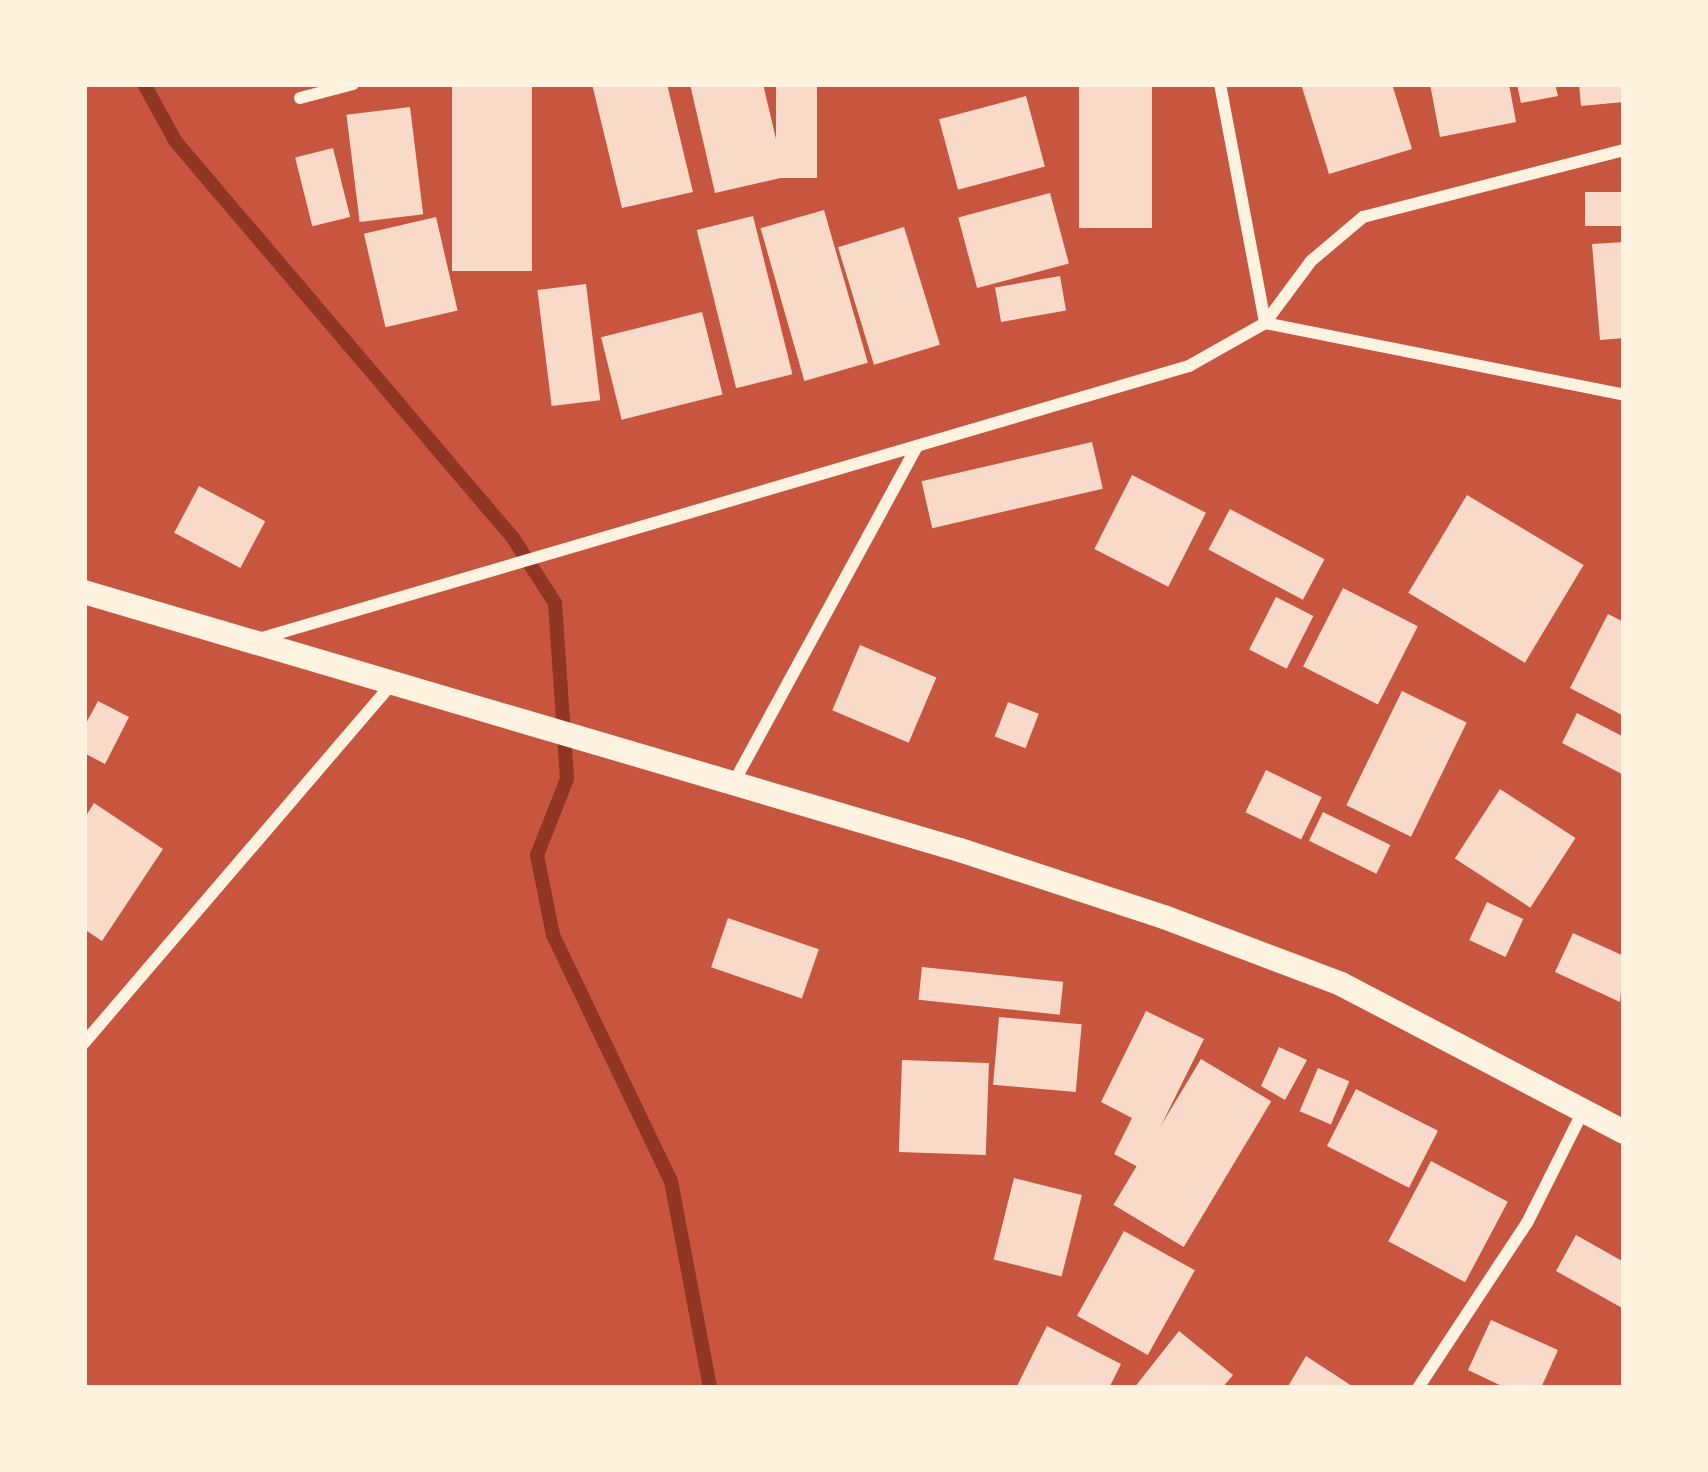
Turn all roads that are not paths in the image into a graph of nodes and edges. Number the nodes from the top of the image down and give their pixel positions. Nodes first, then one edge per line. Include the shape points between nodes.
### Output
1 (353, 84) edge
2 (1220, 84) edge
3 (300, 98) dead end
4 (1624, 150) edge
5 (1265, 322) junction
6 (1624, 395) edge
7 (917, 446) junction
8 (84, 592) edge
9 (252, 641) junction
10 (393, 682) junction
11 (734, 783) junction
12 (84, 1042) edge
13 (1583, 1110) junction
14 (1624, 1132) edge
15 (1418, 1388) edge

1 - 3 street
2 - 5 street
4 - 5 street via 1363,217 1311,261
5 - 6 street
5 - 7 street via 1189,366
7 - 9 street
7 - 11 street
8 - 9 main road
9 - 10 main road
10 - 11 main road
10 - 12 street
11 - 13 main road via 983,857 1341,984
13 - 14 main road
13 - 15 street via 1527,1223

